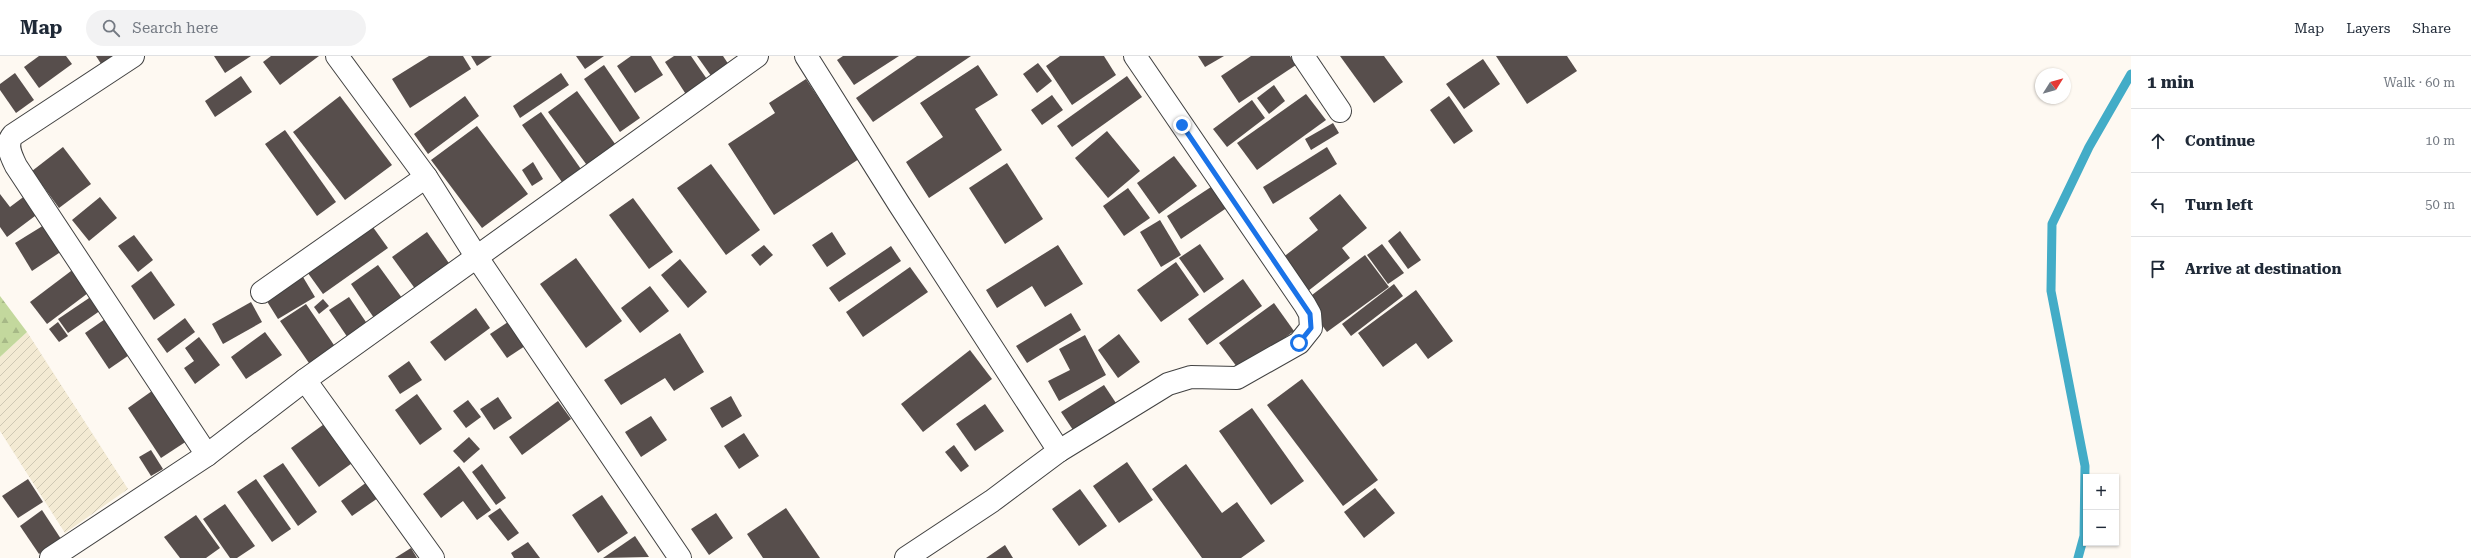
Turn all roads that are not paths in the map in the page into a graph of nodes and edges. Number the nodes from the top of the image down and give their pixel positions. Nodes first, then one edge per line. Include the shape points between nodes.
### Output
1 (133, 56) edge
2 (337, 56) edge
3 (757, 56) edge
4 (806, 56) edge
5 (1135, 56) edge
6 (1303, 56) edge
7 (1340, 111) dead end
8 (426, 177) junction
9 (476, 256) junction
10 (262, 292) dead end
11 (304, 380) junction
12 (1059, 451) junction
13 (207, 455) junction
14 (51, 558) edge
15 (433, 558) edge
16 (680, 558) edge
17 (906, 558) edge

1 - 13 street via 13,135 9,143 10,150 16,166
2 - 8 street
3 - 9 street
4 - 12 street
5 - 12 street via 1305,305 1310,314 1311,328 1299,343 1237,378 1191,377 1168,384
6 - 7 street
8 - 9 street
8 - 10 street
9 - 11 street
9 - 16 street
11 - 13 street
11 - 15 street
12 - 17 street via 992,501
13 - 14 street

